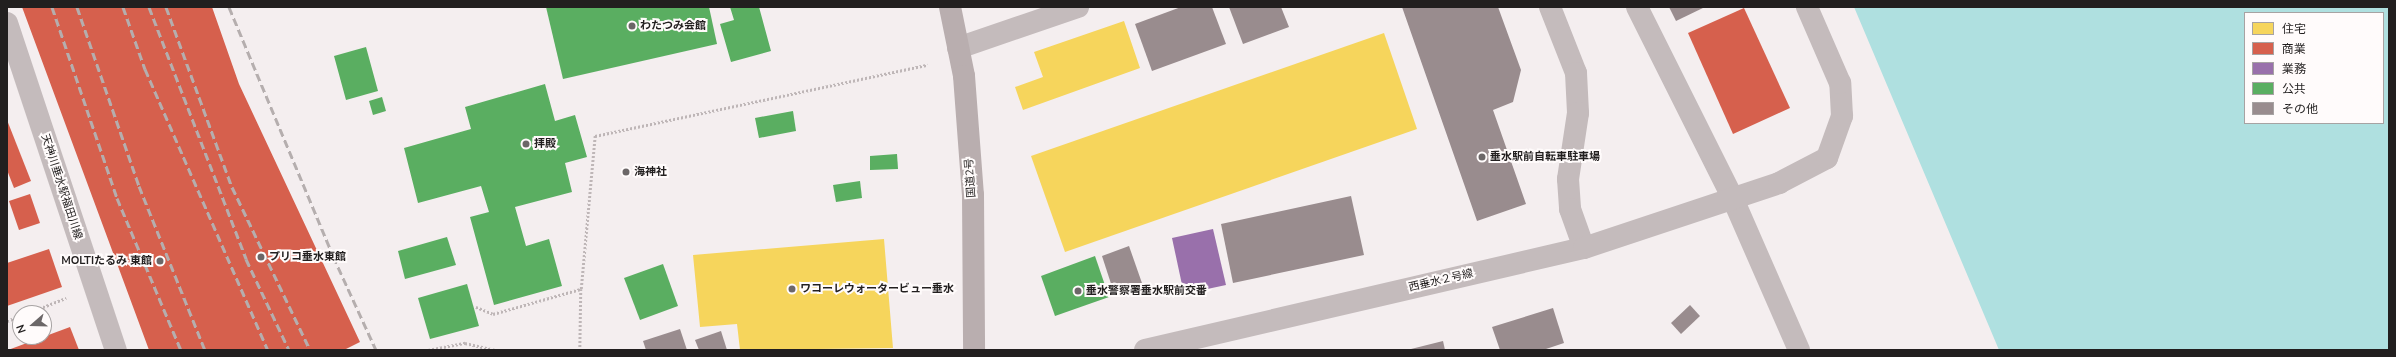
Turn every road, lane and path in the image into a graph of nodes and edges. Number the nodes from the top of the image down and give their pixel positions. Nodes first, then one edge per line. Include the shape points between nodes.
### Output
1 (950, 7) edge
2 (1078, 7) edge
3 (1550, 7) edge
4 (1637, 7) edge
5 (1807, 7) edge
6 (7, 23) edge
7 (958, 48) junction
8 (927, 65) dead end
9 (1732, 199) junction
10 (1584, 248) junction
11 (95, 287) junction
12 (581, 289) junction
13 (49, 305) edge
14 (476, 307) dead end
15 (116, 350) edge
16 (428, 350) edge
17 (496, 350) edge
18 (580, 350) edge
19 (974, 350) edge
20 (1145, 350) edge
21 (1799, 350) edge

1 - 7 highway, 国道2号
2 - 7 street
3 - 10 street via 1576,73 1578,114 1568,179 1570,208
4 - 9 street
5 - 9 street, 西垂水２号線 via 1840,83 1842,116 1827,158 1779,183
6 - 11 street, 天神川垂水駅福田川線
7 - 19 highway, 国道2号 via 964,76 973,195
8 - 12 path via 596,136
9 - 10 street, 西垂水２号線
9 - 21 street
10 - 20 street, 西垂水２号線
11 - 13 path
11 - 15 street, 天神川垂水駅福田川線
12 - 14 path via 493,314
12 - 18 path
16 - 17 path via 465,343

